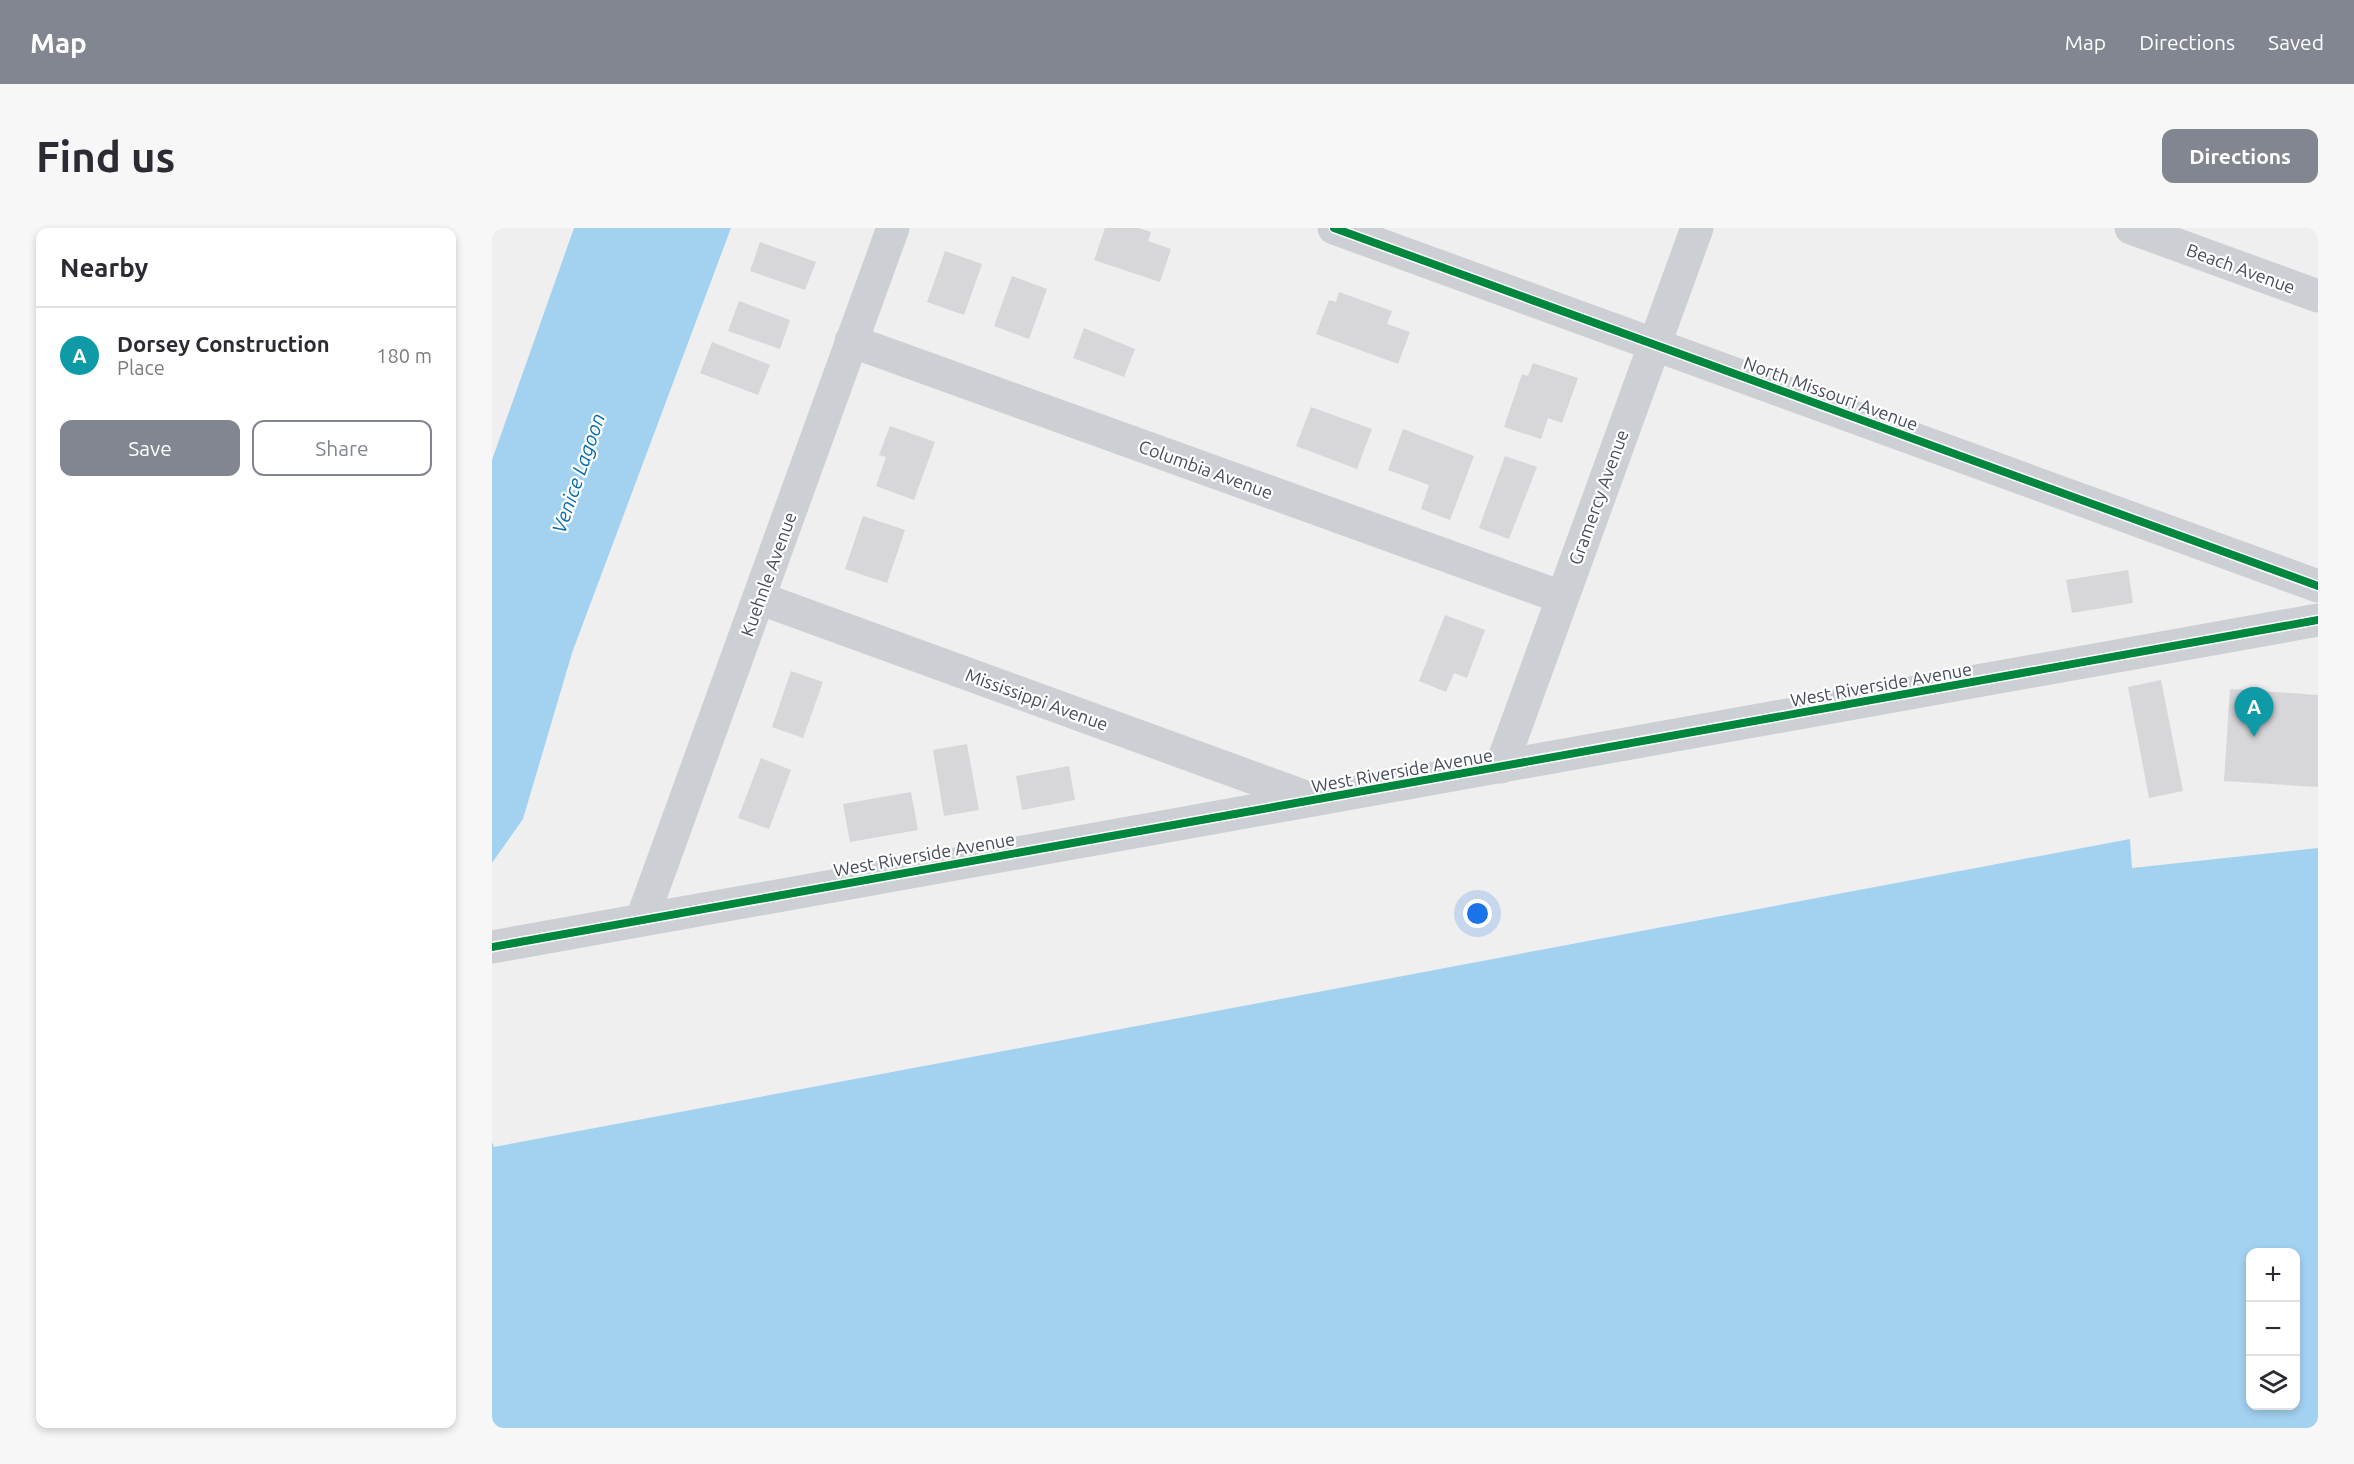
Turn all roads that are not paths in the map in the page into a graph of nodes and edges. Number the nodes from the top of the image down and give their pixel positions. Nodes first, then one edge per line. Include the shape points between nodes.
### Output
1 (893, 228) edge
2 (1334, 228) edge
3 (1697, 228) edge
4 (2131, 228) edge
5 (2318, 296) edge
6 (851, 341) junction
7 (1654, 345) junction
8 (2318, 586) edge
9 (1561, 597) junction
10 (759, 598) junction
11 (2318, 620) edge
12 (1501, 767) junction
13 (1316, 801) junction
14 (642, 919) junction
15 (492, 947) edge

1 - 6 street, Kuehnle Avenue
2 - 7 street, North Missouri Avenue
3 - 7 street, Gramercy Avenue
4 - 5 street, Beach Avenue
6 - 9 street, Columbia Avenue
6 - 10 street, Kuehnle Avenue
7 - 8 street, North Missouri Avenue
7 - 9 street, Gramercy Avenue
9 - 12 street, Gramercy Avenue
10 - 13 street, Mississippi Avenue
10 - 14 street, Kuehnle Avenue
11 - 12 street, West Riverside Avenue
12 - 13 street, West Riverside Avenue
13 - 14 street, West Riverside Avenue
14 - 15 street, West Riverside Avenue

